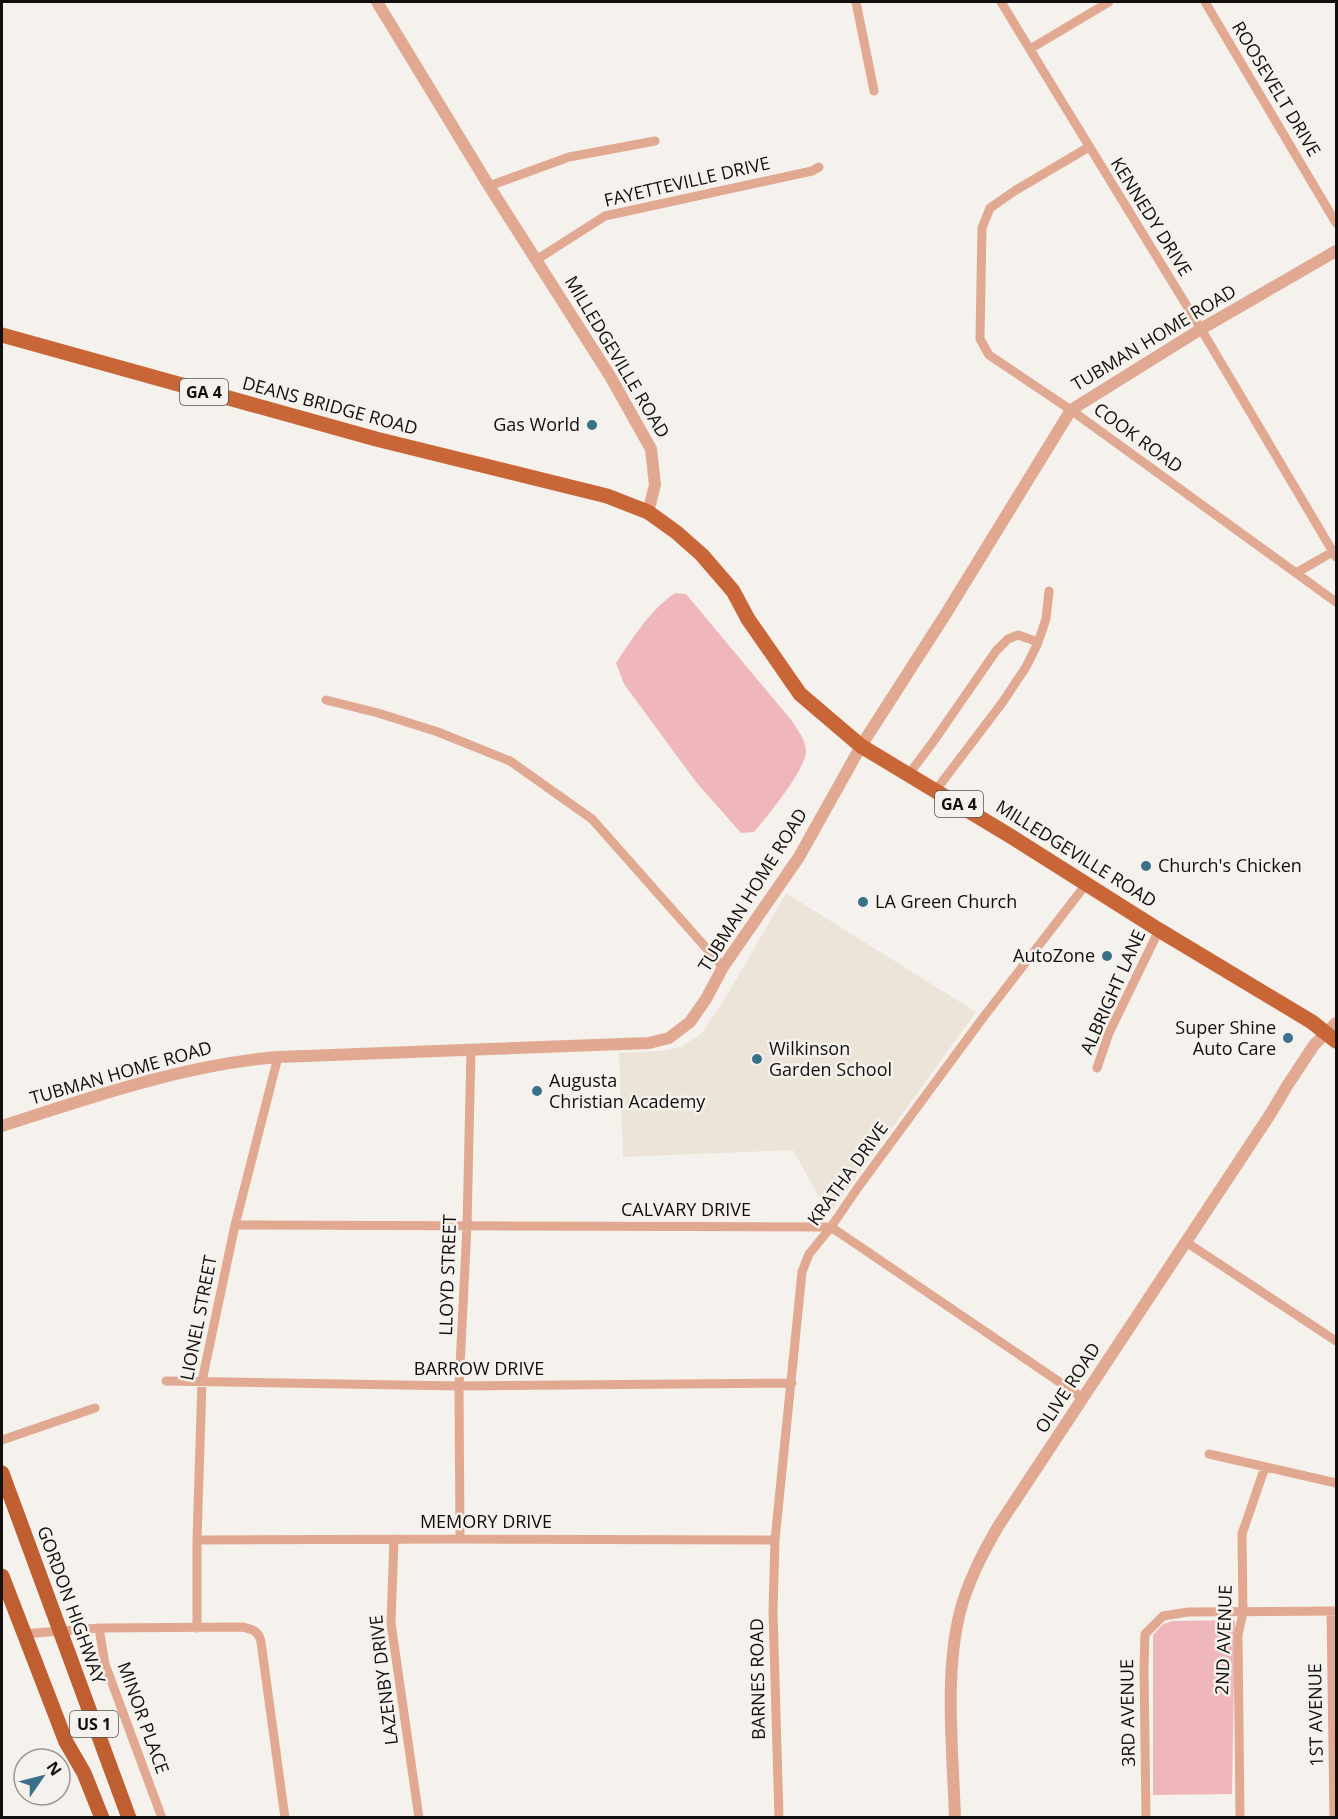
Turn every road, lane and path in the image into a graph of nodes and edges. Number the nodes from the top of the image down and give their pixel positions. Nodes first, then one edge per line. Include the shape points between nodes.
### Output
1 (377, 2) edge
2 (856, 2) edge
3 (1001, 2) edge
4 (1109, 2) edge
5 (1205, 2) edge
6 (1030, 49) junction
7 (874, 91) dead end
8 (656, 141) dead end
9 (1089, 147) junction
10 (819, 167) dead end
11 (489, 186) junction
12 (1336, 223) edge
13 (1336, 251) edge
14 (536, 260) junction
15 (1201, 329) junction
16 (2, 335) edge
17 (1071, 410) junction
18 (648, 512) junction
19 (1336, 553) edge
20 (1296, 573) junction
21 (1049, 591) dead end
22 (1336, 602) edge
23 (1038, 642) junction
24 (326, 700) dead end
25 (861, 746) junction
26 (909, 774) junction
27 (936, 790) junction
28 (1087, 883) junction
29 (1160, 930) junction
30 (723, 967) junction
31 (1333, 1032) edge
32 (471, 1049) junction
33 (278, 1057) junction
34 (1097, 1068) dead end
35 (2, 1126) edge
36 (235, 1225) junction
37 (467, 1226) junction
38 (831, 1227) junction
39 (1186, 1242) junction
40 (1336, 1341) edge
41 (166, 1381) dead end
42 (202, 1381) junction
43 (792, 1383) junction
44 (459, 1386) junction
45 (1083, 1398) junction
46 (95, 1408) dead end
47 (2, 1440) edge
48 (1209, 1454) dead end
49 (1265, 1467) junction
50 (2, 1473) edge
51 (1336, 1484) edge
52 (394, 1539) junction
53 (460, 1539) junction
54 (197, 1540) junction
55 (775, 1540) junction
56 (2, 1576) edge
57 (1334, 1611) edge
58 (1243, 1613) junction
59 (99, 1628) junction
60 (197, 1628) junction
61 (60, 1630) junction
62 (23, 1634) junction
63 (66, 1742) junction
64 (95, 1818) edge
65 (102, 1818) edge
66 (129, 1818) edge
67 (162, 1818) edge
68 (285, 1818) edge
69 (418, 1818) edge
70 (779, 1818) edge
71 (955, 1818) edge
72 (1146, 1818) edge
73 (1240, 1818) edge
74 (1334, 1818) edge

1 - 11 street, MILLEDGEVILLE ROAD
2 - 7 street
3 - 6 street, KENNEDY DRIVE
4 - 6 street
5 - 12 street, ROOSEVELT DRIVE
6 - 9 street, KENNEDY DRIVE
8 - 11 street via 569,157
9 - 15 street, KENNEDY DRIVE
9 - 17 street, COOK ROAD via 990,208 982,228 980,339 989,355
10 - 14 street, FAYETTEVILLE DRIVE via 604,216
11 - 14 street, MILLEDGEVILLE ROAD
13 - 15 street, TUBMAN HOME ROAD
14 - 18 street, MILLEDGEVILLE ROAD via 651,449 655,485
15 - 17 street, TUBMAN HOME ROAD
15 - 19 street, KENNEDY DRIVE
16 - 18 main road, DEANS BRIDGE ROAD / GA 4 via 376,440 608,496
17 - 20 street, COOK ROAD
17 - 25 street, TUBMAN HOME ROAD
18 - 25 main road, MILLEDGEVILLE ROAD / GA 4 via 702,555 733,591 800,694
19 - 20 street
20 - 22 street, COOK ROAD
21 - 23 street
23 - 26 street via 1018,635 1002,645
23 - 27 street via 1002,703
24 - 30 street via 438,732 510,761 592,819
25 - 26 main road, MILLEDGEVILLE ROAD / GA 4
25 - 30 street, TUBMAN HOME ROAD via 799,856
26 - 27 main road, MILLEDGEVILLE ROAD / GA 4
27 - 28 main road, MILLEDGEVILLE ROAD / GA 4
28 - 29 main road, MILLEDGEVILLE ROAD / GA 4
28 - 38 street, KRATHA DRIVE via 982,1019
29 - 31 main road, MILLEDGEVILLE ROAD / GA 4
29 - 34 street, ALBRIGHT LANE via 1109,1033
30 - 32 street, TUBMAN HOME ROAD via 690,1022 669,1038 649,1043
31 - 39 street, OLIVE ROAD via 1314,1045
32 - 33 street, TUBMAN HOME ROAD
32 - 37 street, LLOYD STREET
33 - 35 street, TUBMAN HOME ROAD via 227,1062 162,1077
33 - 36 street, LIONEL STREET
36 - 37 street, CALVARY DRIVE
36 - 42 street, LIONEL STREET
37 - 38 street, CALVARY DRIVE
37 - 44 street, LLOYD STREET
38 - 43 street, KRATHA DRIVE via 809,1254 802,1272
38 - 45 street
39 - 40 street
39 - 45 street, OLIVE ROAD
41 - 42 street, BARROW DRIVE
42 - 44 street, BARROW DRIVE
42 - 54 street, LIONEL STREET
43 - 44 street, BARROW DRIVE
43 - 55 street, KRATHA DRIVE
44 - 53 street, LLOYD STREET
45 - 71 street, OLIVE ROAD via 988,1544 960,1610 951,1684
46 - 47 street
48 - 49 street
49 - 51 street
49 - 58 street, 2ND AVENUE via 1242,1534
50 - 61 highway, GORDON HIGHWAY / US 1
52 - 53 street, MEMORY DRIVE
52 - 54 street, MEMORY DRIVE
52 - 69 street, LAZENBY DRIVE via 391,1623
53 - 55 street, MEMORY DRIVE
54 - 60 street, LIONEL STREET
55 - 70 street, BARNES ROAD via 773,1611
56 - 62 highway, US 1
57 - 58 street
57 - 74 street, 1ST AVENUE
58 - 72 street, 3RD AVENUE via 1188,1612 1163,1616 1145,1634
58 - 73 street, 2ND AVENUE via 1238,1635
59 - 60 street
59 - 61 street
59 - 67 street, MINOR PLACE via 105,1664
60 - 68 street via 248,1628 260,1637
61 - 62 street
61 - 66 highway, GORDON HIGHWAY / US 1
62 - 63 highway, US 1
63 - 64 highway
63 - 65 highway, US 1

